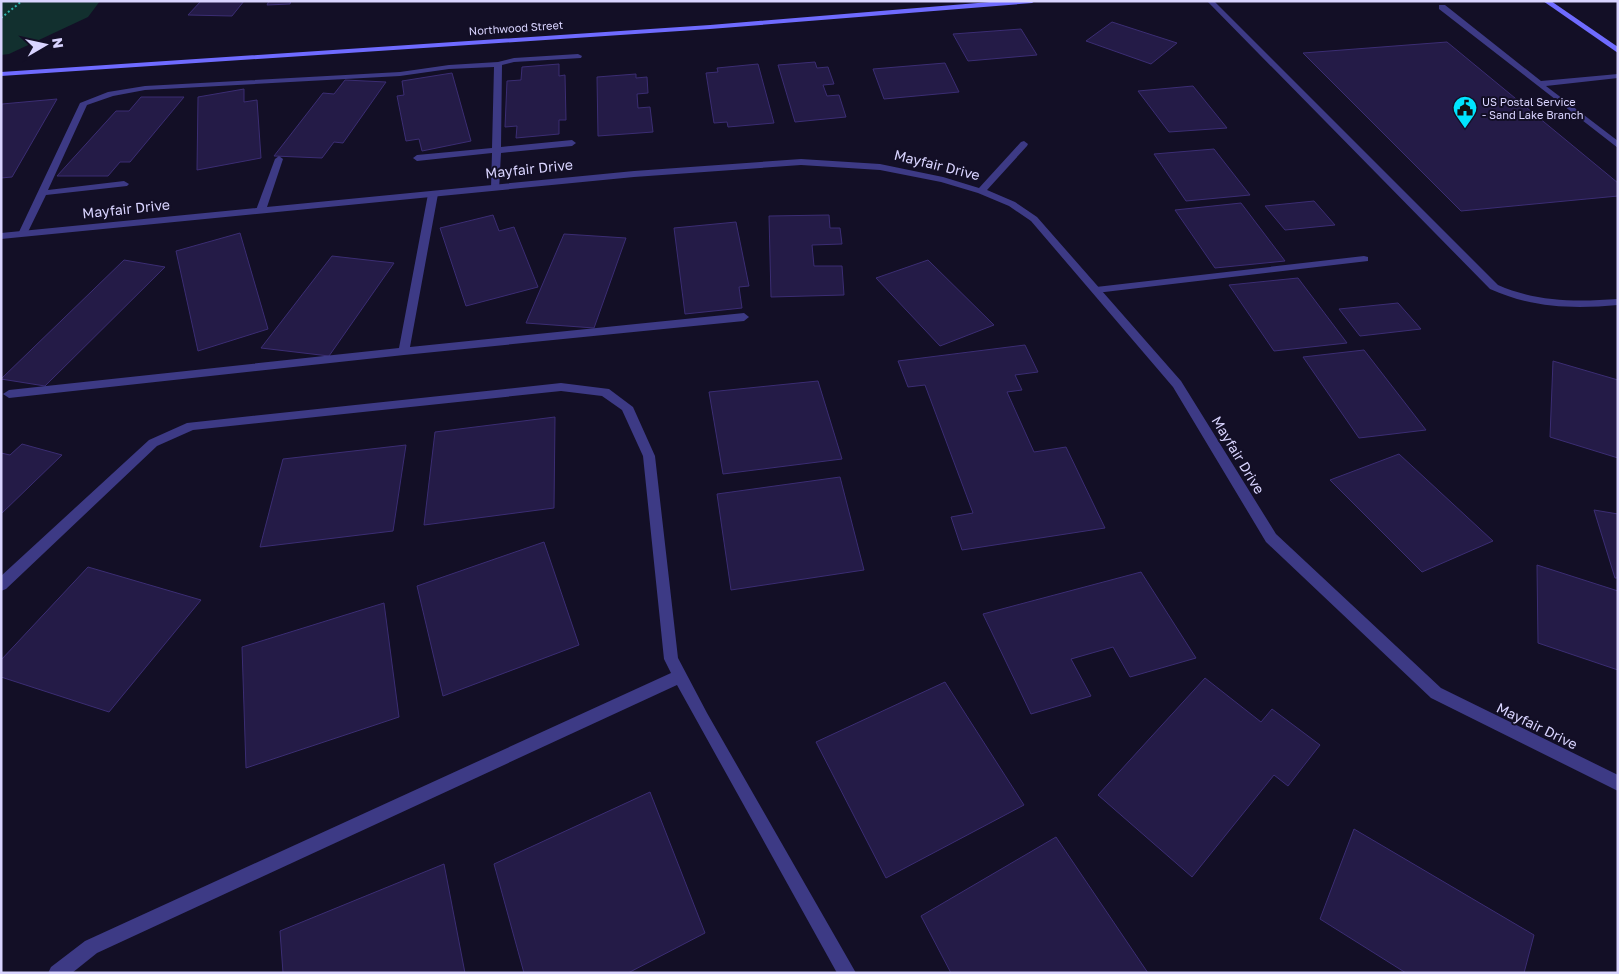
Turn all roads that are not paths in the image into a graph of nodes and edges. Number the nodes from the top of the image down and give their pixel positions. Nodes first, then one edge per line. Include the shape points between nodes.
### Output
1 (1032, 1) edge
2 (1210, 1) edge
3 (1546, 1) edge
4 (1442, 7) dead end
5 (1618, 51) edge
6 (578, 56) dead end
7 (498, 64) junction
8 (1, 74) edge
9 (1618, 76) edge
10 (1539, 84) junction
11 (572, 143) dead end
12 (1024, 144) dead end
13 (1618, 145) edge
14 (497, 151) junction
15 (417, 158) dead end
16 (279, 159) dead end
17 (124, 184) dead end
18 (496, 188) junction
19 (981, 191) junction
20 (42, 193) junction
21 (433, 194) junction
22 (261, 210) junction
23 (22, 234) junction
24 (1, 236) edge
25 (1364, 259) dead end
26 (1096, 290) junction
27 (1618, 302) edge
28 (744, 317) dead end
29 (404, 351) junction
30 (9, 394) dead end
31 (1, 584) edge
32 (680, 676) junction
33 (1618, 783) edge
34 (57, 973) edge
35 (847, 973) edge

1 - 8 street, Northwood Street via 710,27
2 - 27 street via 1494,287 1514,297 1546,304
3 - 5 street
4 - 10 street
6 - 7 street
7 - 14 street
7 - 20 street via 400,74 145,88 111,94 84,103
9 - 10 street
10 - 13 street
11 - 14 street
12 - 19 street
14 - 15 street
14 - 18 street
16 - 22 street
17 - 20 street
18 - 19 street, Mayfair Drive via 801,162 880,167
18 - 21 street, Mayfair Drive
19 - 26 street, Mayfair Drive via 1012,204 1034,219
20 - 23 street
21 - 22 street, Mayfair Drive
21 - 29 street
22 - 23 street, Mayfair Drive
23 - 24 street, Mayfair Drive
25 - 26 street
26 - 33 street, Mayfair Drive via 1177,384 1271,538 1436,693
28 - 29 street
29 - 30 street
31 - 32 street via 153,444 191,426 561,387 606,392 627,407 649,456 671,659
32 - 34 street via 91,947
32 - 35 street

